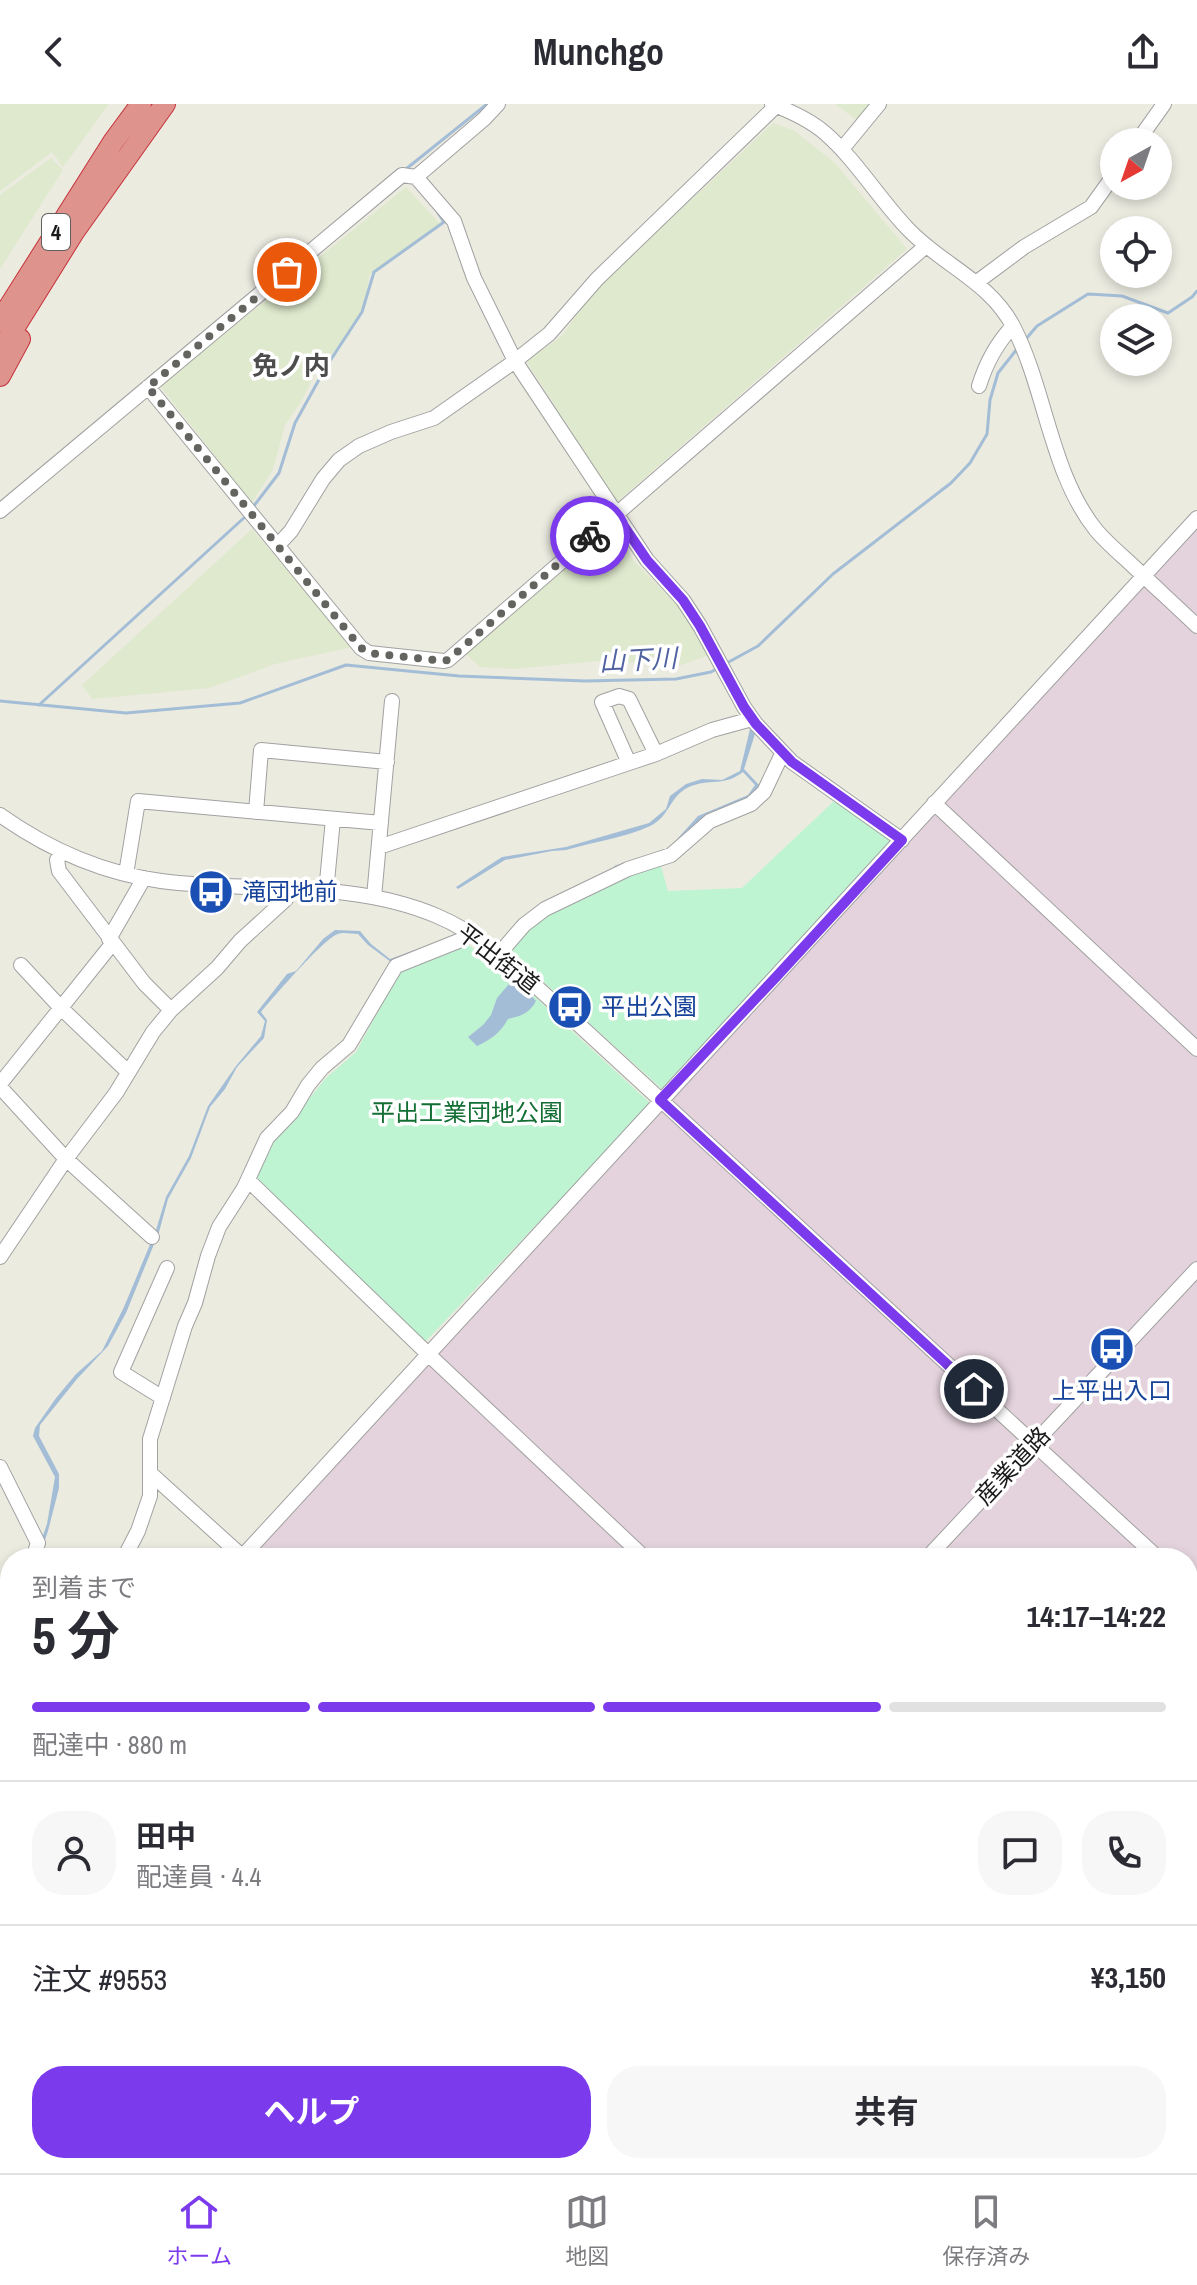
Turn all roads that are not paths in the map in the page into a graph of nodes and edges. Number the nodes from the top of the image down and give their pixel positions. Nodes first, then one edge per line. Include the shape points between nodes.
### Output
1 (141, 104) edge
2 (165, 104) edge
3 (498, 104) edge
4 (879, 104) edge
5 (1164, 104) edge
6 (774, 105) edge
7 (1147, 128) edge
8 (113, 142) junction
9 (842, 149) junction
10 (416, 177) junction
11 (1100, 194) edge
12 (74, 232) junction
13 (926, 246) junction
14 (977, 282) junction
15 (0, 301) edge
16 (0, 321) edge
17 (1013, 326) junction
18 (0, 351) edge
19 (515, 361) junction
20 (0, 376) edge
21 (979, 386) dead end
22 (148, 387) junction
23 (0, 511) edge
24 (615, 513) junction
25 (1197, 518) edge
26 (278, 545) junction
27 (1144, 576) junction
28 (1197, 626) edge
29 (392, 701) dead end
30 (752, 719) junction
31 (656, 754) junction
32 (782, 754) junction
33 (387, 762) junction
34 (629, 763) junction
35 (934, 803) junction
36 (256, 812) junction
37 (0, 815) edge
38 (333, 819) junction
39 (381, 823) junction
40 (902, 840) junction
41 (379, 847) junction
42 (62, 852) junction
43 (126, 874) junction
44 (144, 878) junction
45 (290, 889) junction
46 (326, 892) junction
47 (374, 897) junction
48 (470, 933) junction
49 (110, 941) junction
50 (499, 954) junction
51 (21, 965) dead end
52 (61, 1008) junction
53 (171, 1010) junction
54 (1197, 1049) edge
55 (128, 1072) junction
56 (0, 1086) edge
57 (660, 1100) junction
58 (66, 1159) junction
59 (248, 1180) junction
60 (152, 1237) dead end
61 (2, 1249) edge
62 (167, 1268) dead end
63 (1195, 1274) edge
64 (428, 1354) junction
65 (163, 1398) junction
66 (1034, 1444) junction
67 (0, 1467) edge
68 (150, 1473) junction
69 (36, 1548) edge
70 (129, 1548) edge
71 (232, 1548) edge
72 (250, 1548) edge
73 (634, 1548) edge
74 (936, 1548) edge
75 (1147, 1548) edge

1 - 8 highway, 4
2 - 12 highway, 4
3 - 10 street
4 - 9 street
5 - 7 street
6 - 9 street via 802,117
6 - 19 street via 597,279 549,334
8 - 15 highway via 68,198
8 - 16 highway, 4
9 - 13 street
10 - 19 street via 454,221 474,278
10 - 22 street via 402,175
11 - 14 street via 1091,207
12 - 18 highway, 4
12 - 20 highway
13 - 14 street
13 - 24 street
14 - 17 street
17 - 21 street via 1000,340
17 - 27 street via 1075,498 1096,530
19 - 24 street
19 - 26 street via 434,418 359,446 339,460
22 - 23 street
22 - 26 street
24 - 26 street via 444,661 361,648
24 - 30 street via 683,600
25 - 27 street
27 - 28 street
27 - 35 street
29 - 33 street
30 - 31 street
30 - 32 street
31 - 34 street
31 - 34 street via 629,699 619,696 602,702
32 - 40 street
32 - 50 street via 764,792 751,804 710,821 671,855 628,869 545,909
33 - 36 street via 261,750
33 - 39 street
34 - 41 street
35 - 40 street
35 - 54 street
36 - 38 street
36 - 43 street via 138,801
37 - 42 street, 平出街道
38 - 39 street
38 - 46 street
39 - 41 street
40 - 57 street
41 - 47 street
42 - 43 street, 平出街道
42 - 49 street via 59,871
43 - 44 street, 平出街道
44 - 45 street, 平出街道
44 - 49 street
45 - 46 street, 平出街道
45 - 53 street via 286,899
46 - 47 street, 平出街道
47 - 48 street, 平出街道 via 437,916
48 - 50 street, 平出街道
48 - 59 street via 396,966 349,1045 322,1068 267,1138
49 - 52 street
49 - 53 street
50 - 57 street, 平出街道
51 - 52 street
52 - 55 street
52 - 56 street
53 - 55 street
55 - 58 street
56 - 58 street
57 - 64 street
57 - 66 street, 平出街道
58 - 60 street
58 - 61 street
59 - 64 street
59 - 65 street via 214,1241
62 - 65 street via 121,1372
63 - 66 street, 産業道路
64 - 72 street
64 - 73 street
65 - 68 street via 150,1439
66 - 74 street, 産業道路
66 - 75 street, 平出街道
67 - 69 street
68 - 70 street via 150,1496
68 - 71 street

